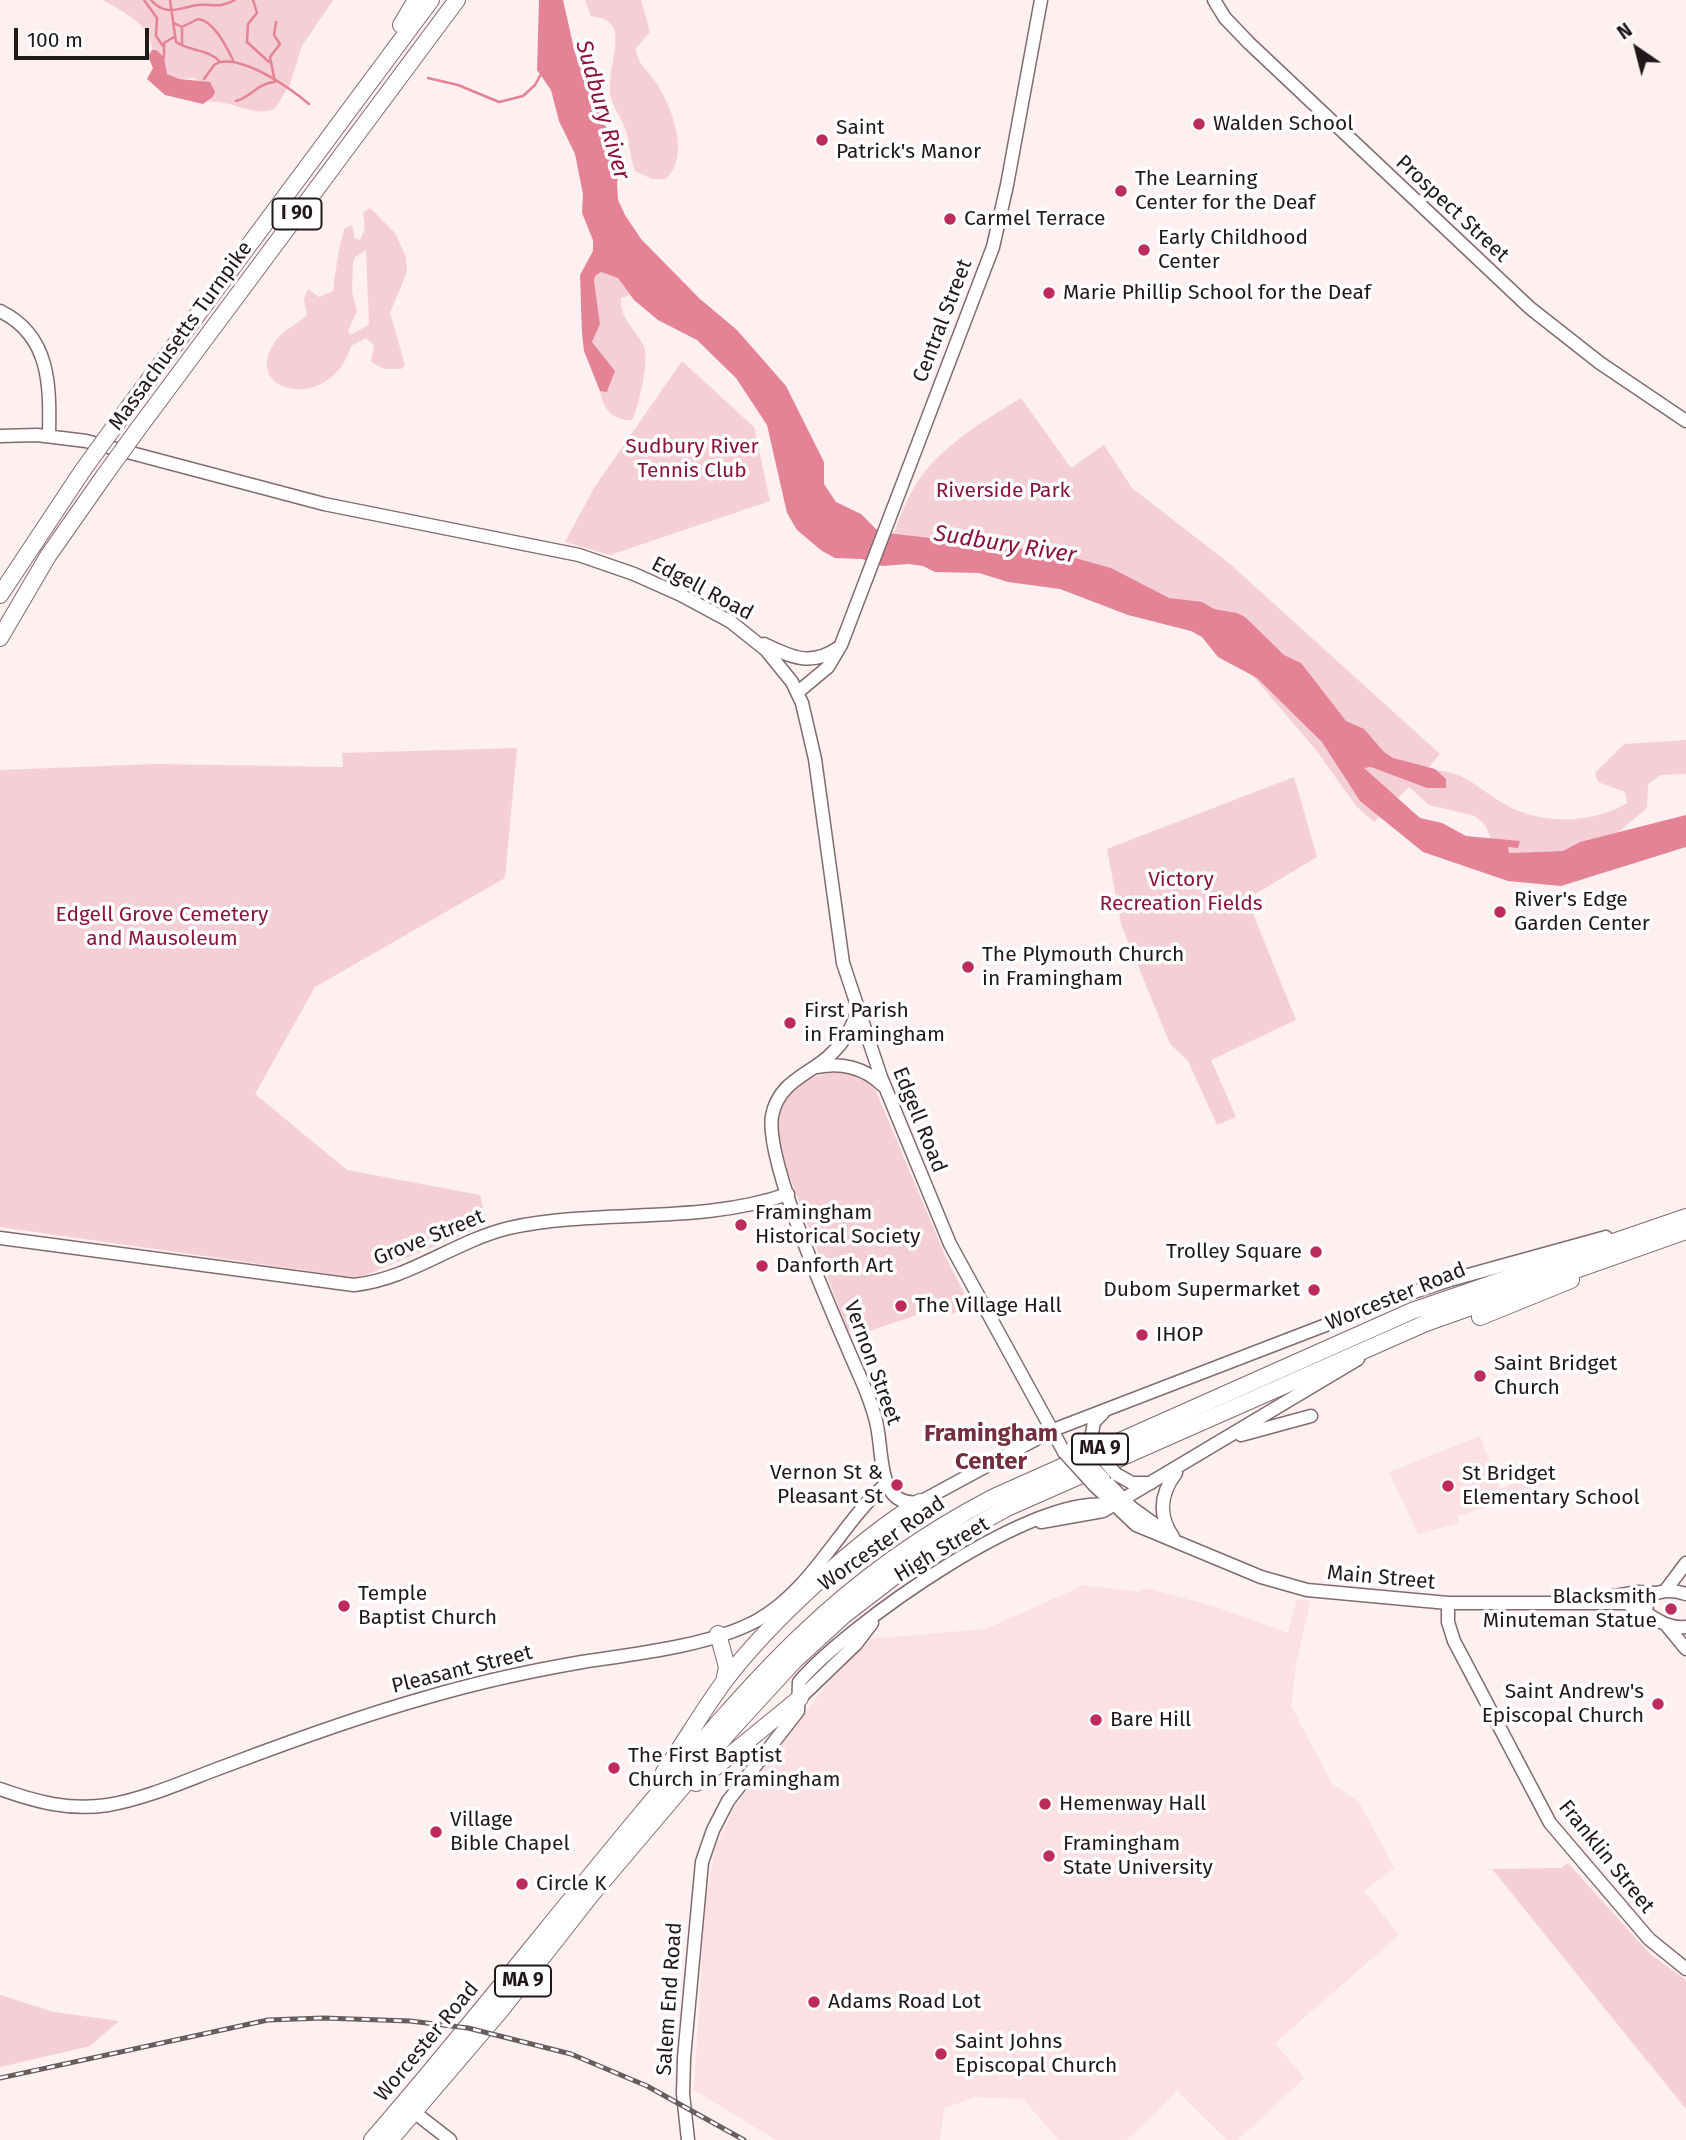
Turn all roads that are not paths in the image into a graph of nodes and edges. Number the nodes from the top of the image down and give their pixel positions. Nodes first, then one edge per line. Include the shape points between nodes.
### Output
1 (416, 0) edge
2 (431, 0) edge
3 (457, 0) edge
4 (1041, 0) edge
5 (1214, 0) edge
6 (321, 150) junction
7 (0, 311) edge
8 (1686, 421) edge
9 (0, 436) edge
10 (50, 436) junction
11 (0, 595) edge
12 (0, 638) edge
13 (754, 639) junction
14 (841, 645) junction
15 (798, 692) junction
16 (857, 1013) junction
17 (810, 1069) junction
18 (884, 1088) junction
19 (788, 1194) junction
20 (1686, 1217) edge
21 (1686, 1231) edge
22 (0, 1238) edge
23 (1638, 1248) junction
24 (1479, 1317) dead end
25 (1426, 1323) junction
26 (1106, 1410) junction
27 (1311, 1416) dead end
28 (1053, 1430) junction
29 (1224, 1440) junction
30 (1181, 1466) junction
31 (1104, 1480) junction
32 (1157, 1481) junction
33 (886, 1484) junction
34 (920, 1502) junction
35 (1118, 1503) junction
36 (1176, 1540) junction
37 (1686, 1563) edge
38 (1686, 1573) edge
39 (1686, 1591) edge
40 (1660, 1592) junction
41 (1593, 1601) junction
42 (1448, 1603) junction
43 (1646, 1612) junction
44 (1667, 1626) junction
45 (1686, 1627) edge
46 (718, 1634) junction
47 (1686, 1648) edge
48 (724, 1682) junction
49 (800, 1698) junction
50 (0, 1789) edge
51 (655, 1820) junction
52 (618, 1841) junction
53 (702, 1862) joint
54 (1686, 1969) edge
55 (414, 2112) junction
56 (372, 2140) edge
57 (390, 2140) edge
58 (450, 2140) edge
59 (688, 2140) edge

1 - 6 highway
2 - 6 highway, Massachusetts Turnpike / I 90
3 - 12 highway, Massachusetts Turnpike / I 90, bridge via 104,476 48,556
4 - 14 main road, Central Street via 993,247
5 - 8 main road, Prospect Street via 1243,37 1505,286 1574,343
6 - 11 highway, Massachusetts Turnpike / I 90, bridge via 83,470
7 - 10 main road via 27,330 41,351 49,377
9 - 10 main road, Edgell Road
10 - 13 main road, Edgell Road via 86,441 324,504 600,561 719,615
13 - 14 main road via 803,660 817,659
13 - 15 main road, Edgell Road
14 - 15 main road, Central Street via 828,667
15 - 16 main road, Edgell Road via 815,759 840,947
16 - 17 main road, Vernon Street via 840,1045
16 - 18 main road, Edgell Road
17 - 18 main road via 848,1067 872,1076
17 - 19 main road, Vernon Street via 787,1086 772,1117 775,1155
18 - 28 main road, Edgell Road via 950,1244
19 - 22 main road, Grove Street via 716,1209 564,1220 507,1229 400,1274 354,1285
19 - 33 main road, Vernon Street via 871,1405
20 - 26 main road, Worcester Road via 1434,1284
20 - 52 highway, Worcester Road / MA 9 via 1412,1311 1023,1483 946,1523 865,1578 806,1627 739,1696
21 - 23 highway, Worcester Road / MA 9
23 - 24 highway
23 - 25 highway, Worcester Road / MA 9
25 - 29 main road, Worcester Road
25 - 51 highway, Worcester Road / MA 9 via 1007,1508 922,1557 852,1609 795,1660
26 - 28 main road, Worcester Road
26 - 31 main road, bridge via 1094,1422 1091,1438
27 - 29 main road
28 - 31 main road, Edgell Road, bridge
28 - 34 main road, Worcester Road
29 - 30 main road, Worcester Road
30 - 32 main road, Worcester Road
30 - 36 main road via 1165,1490 1162,1505
31 - 32 main road
31 - 35 main road, Edgell Road
32 - 35 main road, Worcester Road
33 - 34 main road, Worcester Road via 902,1501
33 - 46 main road, Pleasant Street via 853,1516 805,1578 769,1612 749,1625
34 - 48 highway via 880,1530 813,1589
35 - 36 main road, Main Street
35 - 49 main road, High Street via 1069,1507 961,1558 877,1616 856,1644
36 - 42 main road, Main Street via 1293,1587
37 - 40 main road
38 - 39 main road
39 - 40 main road, Main Street
40 - 41 main road, Main Street
40 - 43 main road via 1648,1597
41 - 42 main road, Main Street
41 - 43 main road, Main Street via 1625,1603
42 - 54 main road, Franklin Street via 1454,1641 1550,1823 1649,1939
43 - 44 main road, Main Street
44 - 45 main road
44 - 47 main road, Main Street
46 - 48 highway via 727,1667
46 - 50 main road, Pleasant Street via 647,1653 532,1672 427,1697 119,1803 62,1807
48 - 52 highway
49 - 51 highway
49 - 53 main road, High Street via 795,1716 724,1808
51 - 55 highway, Worcester Road / MA 9
52 - 56 highway, Worcester Road / MA 9
53 - 59 main road, Salem End Road via 684,2066
55 - 57 highway, Worcester Road / MA 9
55 - 58 main road

